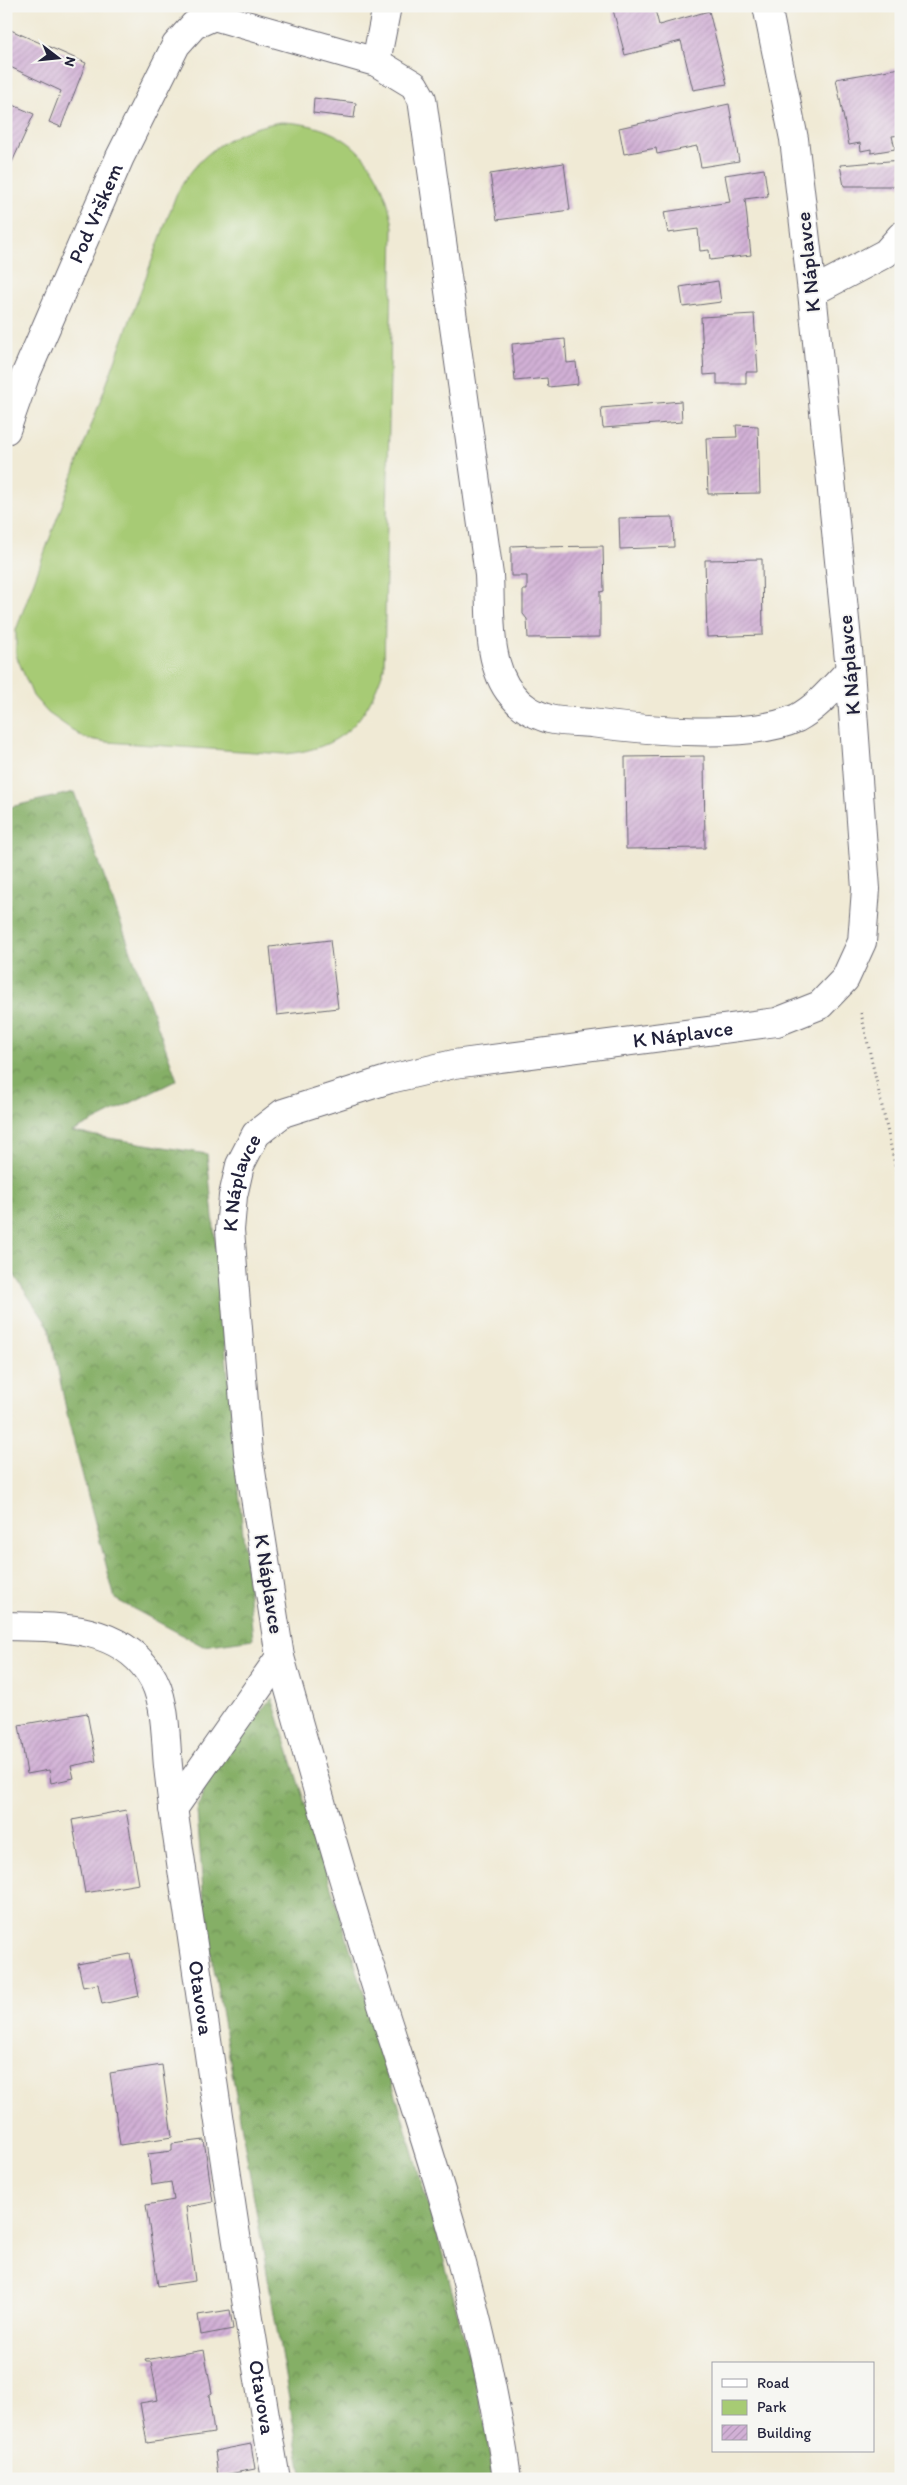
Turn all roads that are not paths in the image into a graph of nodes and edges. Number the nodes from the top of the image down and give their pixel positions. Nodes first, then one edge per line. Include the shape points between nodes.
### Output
1 (387, 6) edge
2 (767, 6) edge
3 (211, 11) edge
4 (376, 62) junction
5 (901, 236) edge
6 (812, 292) junction
7 (6, 430) edge
8 (850, 670) junction
9 (6, 1626) edge
10 (280, 1657) junction
11 (173, 1809) junction
12 (276, 2479) edge
13 (507, 2479) edge

1 - 4 street
2 - 6 street, K Náplavce via 794,138
3 - 4 street
3 - 7 street, Pod Vrškem via 176,45 120,156 25,376
4 - 8 street via 414,85 422,99 486,555 494,646 499,670 510,694 526,710 551,719 643,730 750,730 796,718 820,702
5 - 6 street via 886,253
6 - 8 street, K Náplavce
8 - 10 street, K Náplavce via 866,889 862,942 844,979 820,1005 777,1022 454,1064 390,1079 283,1113 256,1134 240,1165 230,1230 248,1452
9 - 11 street, Otavova via 97,1633 131,1650 150,1673 161,1701
10 - 11 street, K Náplavce
10 - 13 street via 338,1868 458,2250 499,2414
11 - 12 street, Otavova via 250,2334

